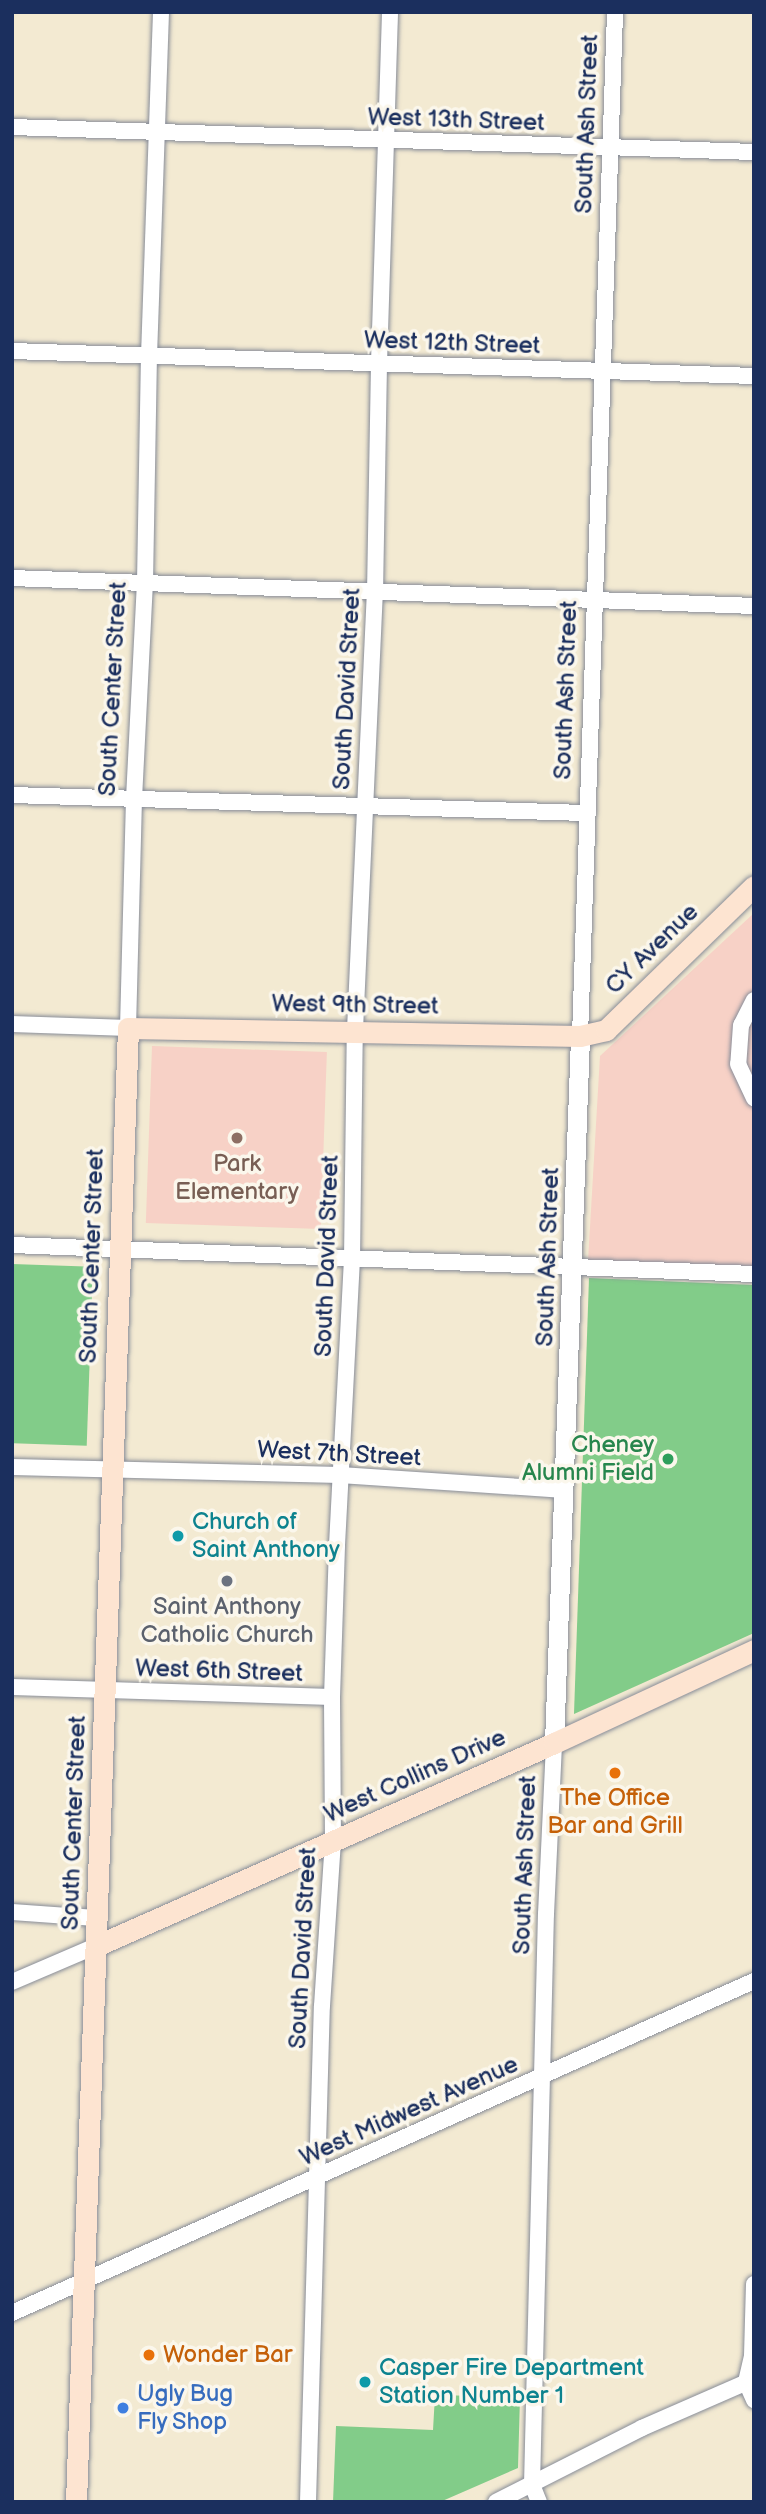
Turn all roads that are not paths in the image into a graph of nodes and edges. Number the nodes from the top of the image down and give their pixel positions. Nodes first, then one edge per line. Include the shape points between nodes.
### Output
1 (161, 12) edge
2 (390, 12) edge
3 (615, 12) edge
4 (12, 127) edge
5 (158, 131) junction
6 (386, 140) junction
7 (612, 147) junction
8 (754, 152) edge
9 (12, 351) edge
10 (149, 356) junction
11 (379, 363) junction
12 (601, 372) junction
13 (754, 376) edge
14 (12, 579) edge
15 (145, 583) junction
16 (375, 593) junction
17 (594, 601) junction
18 (754, 606) edge
19 (12, 795) edge
20 (134, 799) junction
21 (364, 808) junction
22 (586, 813) junction
23 (754, 886) edge
24 (754, 1000) edge
25 (12, 1024) edge
26 (128, 1028) junction
27 (355, 1030) junction
28 (580, 1037) junction
29 (754, 1098) edge
30 (12, 1245) edge
31 (119, 1247) junction
32 (352, 1260) junction
33 (571, 1267) junction
34 (754, 1274) edge
35 (12, 1467) edge
36 (110, 1470) junction
37 (340, 1475) junction
38 (565, 1490) junction
39 (754, 1650) edge
40 (12, 1688) edge
41 (104, 1691) junction
42 (332, 1697) junction
43 (555, 1743) junction
44 (332, 1842) junction
45 (12, 1912) edge
46 (96, 1918) junction
47 (96, 1946) junction
48 (754, 1981) edge
49 (12, 1982) edge
50 (542, 2077) junction
51 (316, 2176) junction
52 (82, 2283) junction
53 (754, 2284) edge
54 (12, 2313) edge
55 (750, 2380) edge
56 (754, 2400) edge
57 (532, 2485) junction
58 (76, 2502) edge
59 (308, 2502) edge
60 (496, 2502) edge
61 (539, 2502) edge

1 - 5 street, South Center Street
2 - 6 street, South David Street
3 - 7 street, South Ash Street
4 - 5 street, West 13th Street
5 - 6 street, West 13th Street
5 - 10 street, South Center Street
6 - 7 street, West 13th Street
6 - 11 street, South David Street
7 - 8 street, West 13th Street
7 - 12 street, South Ash Street
9 - 10 street, West 12th Street
10 - 11 street, West 12th Street
10 - 15 street, South Center Street
11 - 12 street, West 12th Street
11 - 16 street, South David Street
12 - 13 street, West 12th Street
12 - 17 street, South Ash Street
14 - 15 street
15 - 16 street
15 - 20 street, South Center Street
16 - 17 street
16 - 21 street, South David Street
17 - 18 street
17 - 22 street, South Ash Street
19 - 20 street
20 - 21 street
20 - 26 street, South Center Street
21 - 22 street
21 - 27 street, South David Street
22 - 28 street, South Ash Street
23 - 28 main road, CY Avenue via 606,1030
24 - 29 street via 741,1025 738,1064
25 - 26 street
26 - 27 main road, West 9th Street
26 - 31 main road, South Center Street
27 - 28 main road, West 9th Street
27 - 32 street, South David Street
28 - 33 street, South Ash Street
30 - 31 street
31 - 32 street
31 - 36 main road, South Center Street
32 - 33 street
32 - 37 street, South David Street
33 - 34 street
33 - 38 street, South Ash Street
35 - 36 street, West 7th Street
36 - 37 street, West 7th Street
36 - 41 main road, South Center Street
37 - 38 street, West 7th Street
37 - 42 street, South David Street
38 - 43 street, South Ash Street
39 - 43 main road, West Collins Drive
40 - 41 street, West 6th Street
41 - 42 street, West 6th Street
41 - 46 main road, South Center Street
42 - 44 street, South David Street
43 - 44 main road, West Collins Drive
43 - 50 street, South Ash Street
44 - 47 main road, West Collins Drive
44 - 51 street, South David Street
45 - 46 street
46 - 47 main road, South Center Street
47 - 49 street
47 - 52 main road, South Center Street
48 - 50 street, West Midwest Avenue
50 - 51 street, West Midwest Avenue
50 - 57 street, South Ash Street
51 - 52 street, West Midwest Avenue
51 - 59 street, South David Street
52 - 54 street, West Midwest Avenue
52 - 58 main road, South Center Street
53 - 55 street
55 - 56 street
55 - 57 street via 642,2428
57 - 60 street
57 - 61 street, South Ash Street

